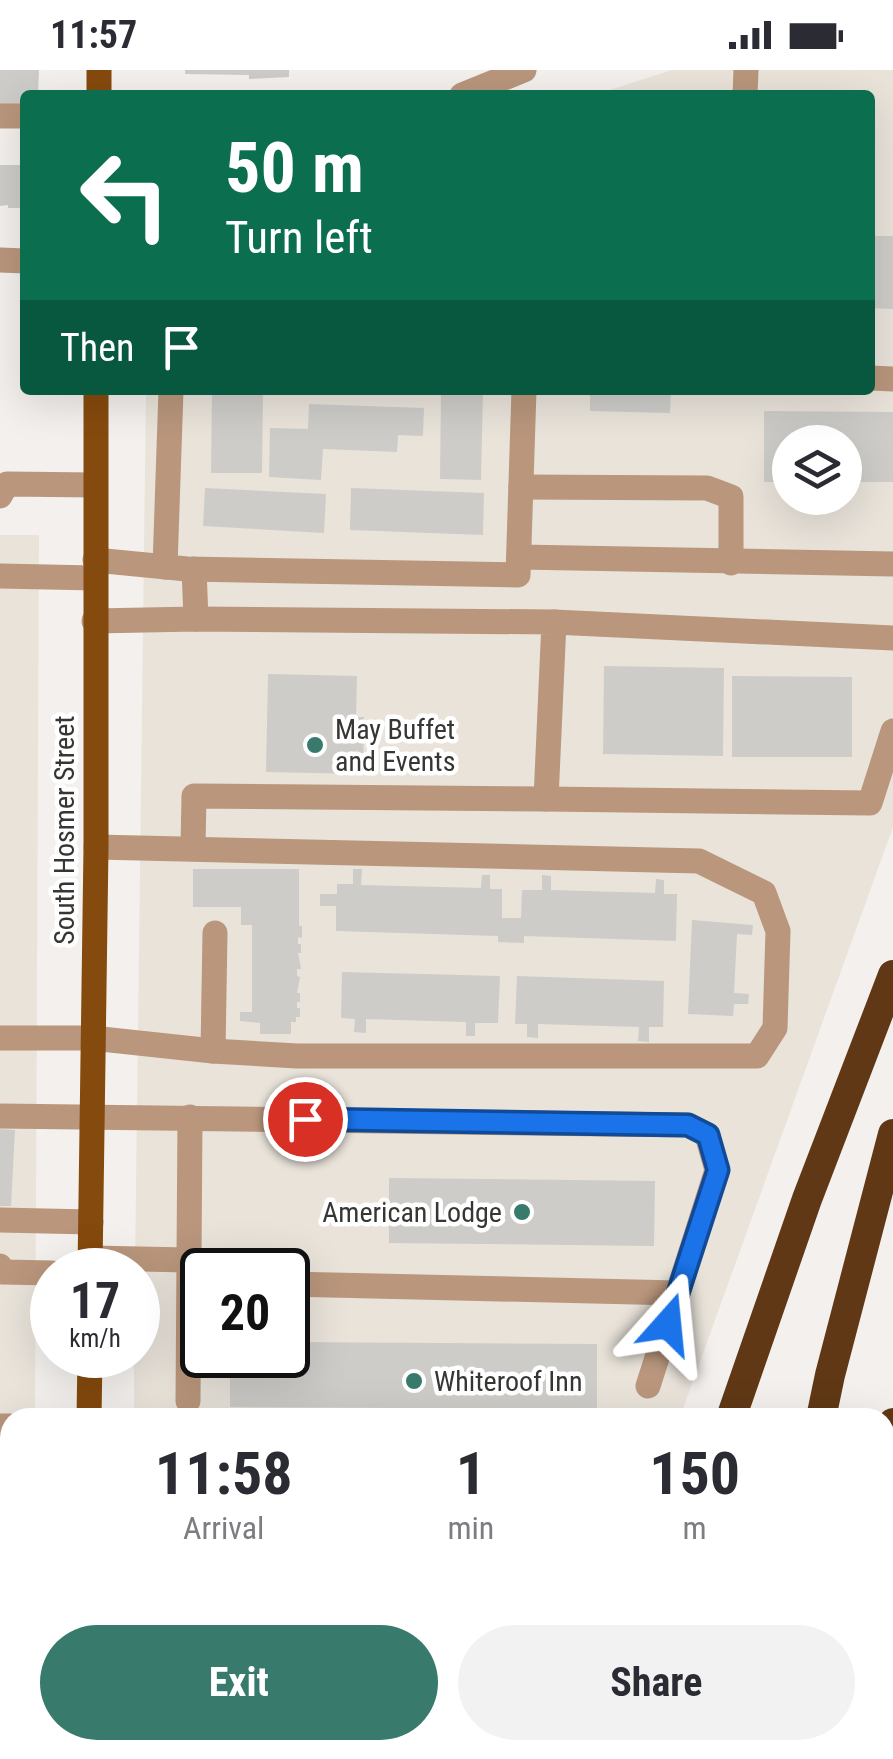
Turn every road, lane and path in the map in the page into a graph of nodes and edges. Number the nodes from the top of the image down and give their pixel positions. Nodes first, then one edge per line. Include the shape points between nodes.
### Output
1 (512, 81) edge
2 (480, 90) edge
3 (96, 395) edge
4 (171, 395) edge
5 (524, 395) edge
6 (95, 486) junction
7 (521, 488) junction
8 (0, 496) edge
9 (519, 557) junction
10 (731, 562) junction
11 (893, 564) edge
12 (165, 567) junction
13 (95, 569) junction
14 (194, 569) junction
15 (0, 576) edge
16 (196, 619) junction
17 (94, 621) junction
18 (554, 622) junction
19 (893, 638) edge
20 (893, 731) edge
21 (546, 799) junction
22 (96, 847) junction
23 (193, 848) junction
24 (215, 933) dead end
25 (893, 975) edge
26 (0, 1038) edge
27 (92, 1038) junction
28 (213, 1051) junction
29 (0, 1116) edge
30 (91, 1116) junction
31 (190, 1117) junction
32 (893, 1134) edge
33 (0, 1220) edge
34 (90, 1222) junction
35 (90, 1248) edge
36 (192, 1248) edge
37 (0, 1266) edge
38 (30, 1273) edge
39 (310, 1285) edge
40 (678, 1294) junction
41 (90, 1378) edge
42 (189, 1378) edge
43 (648, 1386) dead end
44 (188, 1402) dead end
45 (90, 1408) edge
46 (735, 1408) edge
47 (824, 1408) edge

1 - 2 street
3 - 6 main road, South Hosmer Street
4 - 12 street
5 - 7 street
6 - 8 street via 7,484
6 - 13 main road, South Hosmer Street
7 - 9 street
7 - 10 street via 707,488 731,497
9 - 10 street
9 - 14 street via 518,575
10 - 11 street
12 - 13 street
12 - 14 street
13 - 15 street
13 - 17 main road, South Hosmer Street
14 - 16 street
16 - 17 street
16 - 18 street
17 - 22 main road, South Hosmer Street
18 - 19 street
18 - 21 street
20 - 21 street via 870,804
21 - 23 street via 194,796
22 - 23 street
22 - 27 main road, South Hosmer Street
23 - 28 street via 699,861 764,893 778,931 775,1028 756,1056
24 - 28 street
25 - 46 highway
26 - 27 street
27 - 28 street
27 - 30 main road, South Hosmer Street
29 - 30 street
30 - 31 street
30 - 34 main road, South Hosmer Street
31 - 36 street
31 - 40 street via 688,1125 708,1135 718,1170
32 - 47 highway
33 - 34 street
34 - 35 main road, South Hosmer Street
37 - 38 street via 3,1272
39 - 40 street
40 - 43 street
41 - 45 main road
42 - 44 street

